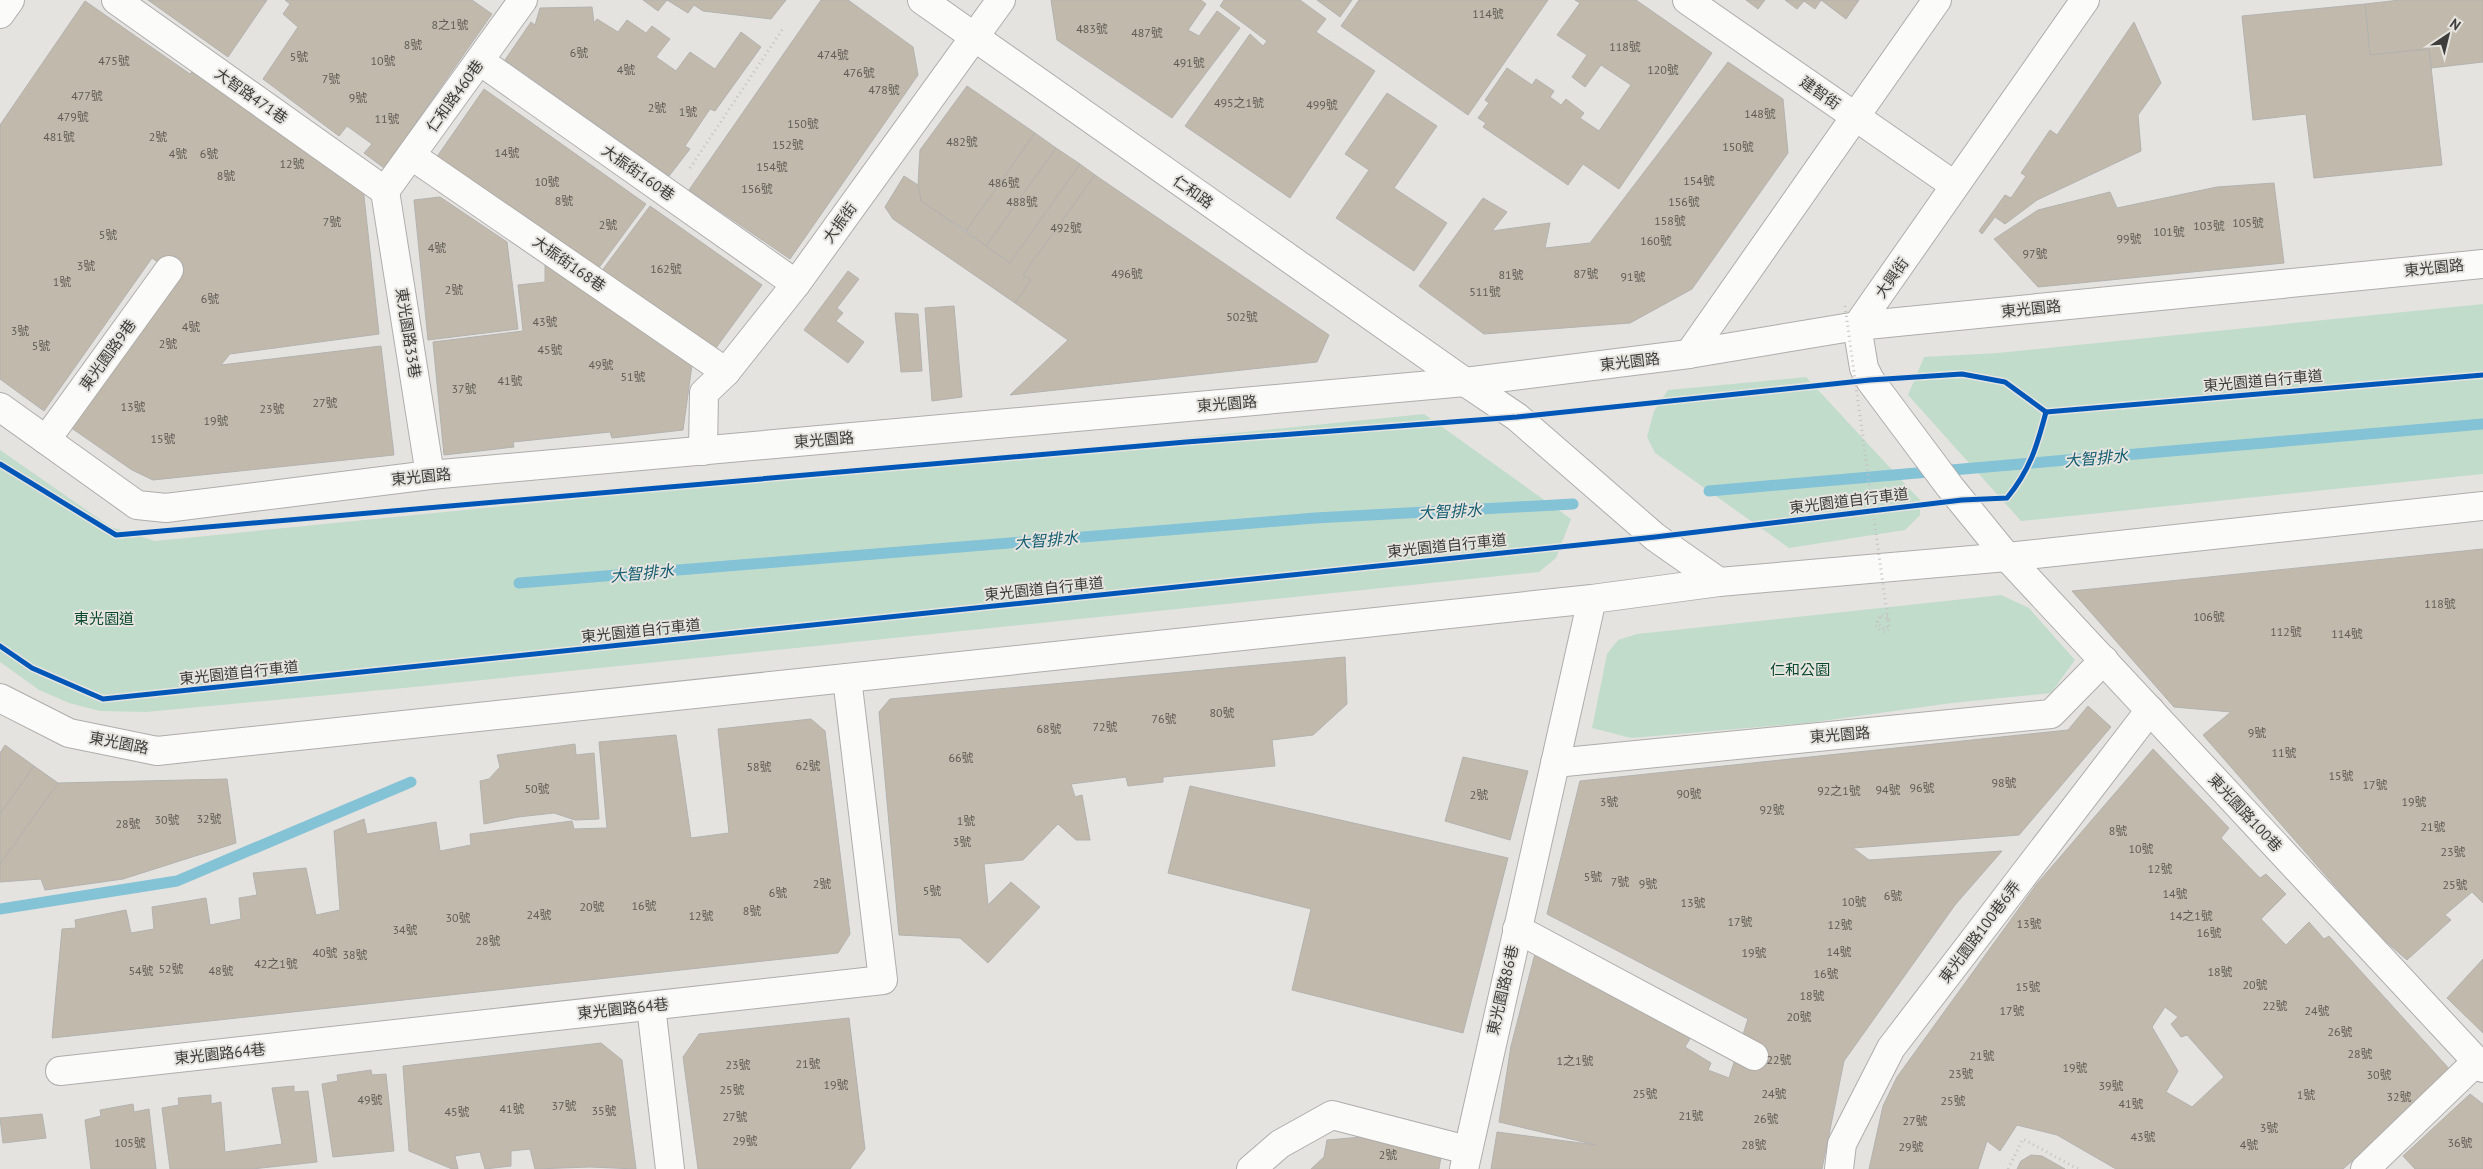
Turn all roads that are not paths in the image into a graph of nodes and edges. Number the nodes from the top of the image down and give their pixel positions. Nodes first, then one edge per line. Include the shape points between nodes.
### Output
1 (10, 0) edge
2 (116, 0) edge
3 (922, 0) edge
4 (1001, 0) edge
5 (1687, 0) edge
6 (1937, 0) edge
7 (2085, 0) edge
8 (515, 3) edge
9 (0, 14) edge
10 (974, 38) junction
11 (480, 61) junction
12 (1854, 117) junction
13 (412, 156) junction
14 (1954, 185) junction
15 (385, 192) junction
16 (2483, 264) edge
17 (169, 270) dead end
18 (796, 284) junction
19 (1851, 316) junction
20 (1689, 354) junction
21 (726, 372) junction
22 (1465, 382) junction
23 (0, 407) edge
24 (46, 440) junction
25 (702, 451) junction
26 (430, 475) junction
27 (2483, 506) edge
28 (2007, 556) junction
29 (1719, 582) junction
30 (1592, 599) junction
31 (2104, 660) junction
32 (847, 678) junction
33 (0, 698) edge
34 (2150, 710) junction
35 (1555, 763) junction
36 (1517, 929) junction
37 (651, 1006) junction
38 (1754, 1056) dead end
39 (2479, 1065) edge
40 (60, 1071) dead end
41 (1466, 1159) edge
42 (670, 1169) edge
43 (1251, 1169) edge
44 (1839, 1169) edge
45 (2365, 1169) edge

1 - 9 street
2 - 15 street, 大智路471巷
3 - 10 street, 仁和路
4 - 10 street, 大振街
5 - 12 street, 建智街
6 - 12 street
7 - 14 street, 大興街
8 - 11 street, 仁和路460巷
10 - 18 street, 大振街
10 - 22 street, 仁和路
11 - 13 street, 仁和路460巷
11 - 18 street, 大振街160巷
12 - 14 street, 建智街
12 - 20 street
13 - 15 street, 仁和路460巷
13 - 21 street, 大振街168巷
14 - 19 street, 大興街
15 - 26 street, 東光園路33巷
16 - 19 street, 東光園路
17 - 24 street, 東光園路9巷
18 - 21 street, 大振街
19 - 20 street, 東光園路
19 - 28 street via 1864,368 1860,381 1922,449
20 - 22 street, 東光園路
21 - 25 street, 大振街 via 704,393
22 - 25 street, 東光園路
22 - 29 street, 仁和路 via 1517,417 1655,537
23 - 24 street, 東光園路
24 - 26 street, 東光園路 via 137,505 166,508
25 - 26 street, 東光園路
27 - 28 street, 東光園路
28 - 29 street, 東光園路
28 - 31 street, 東光園路100巷
29 - 30 street, 東光園路
30 - 32 street, 東光園路
30 - 35 street, 東光園路86巷
31 - 34 street, 東光園路100巷
31 - 35 street, 東光園路 via 2051,714
32 - 33 street, 東光園路 via 157,751 69,734
32 - 37 street, 東光園路64巷 via 883,980
34 - 39 street, 東光園路100巷
34 - 44 street, 東光園路100巷6弄 via 1891,1048 1842,1144
35 - 36 street, 東光園路86巷
36 - 38 street
36 - 41 street, 東光園路86巷
37 - 40 street, 東光園路64巷
37 - 42 street
39 - 45 street
41 - 43 street, 東光園路86巷 via 1332,1115 1280,1144

